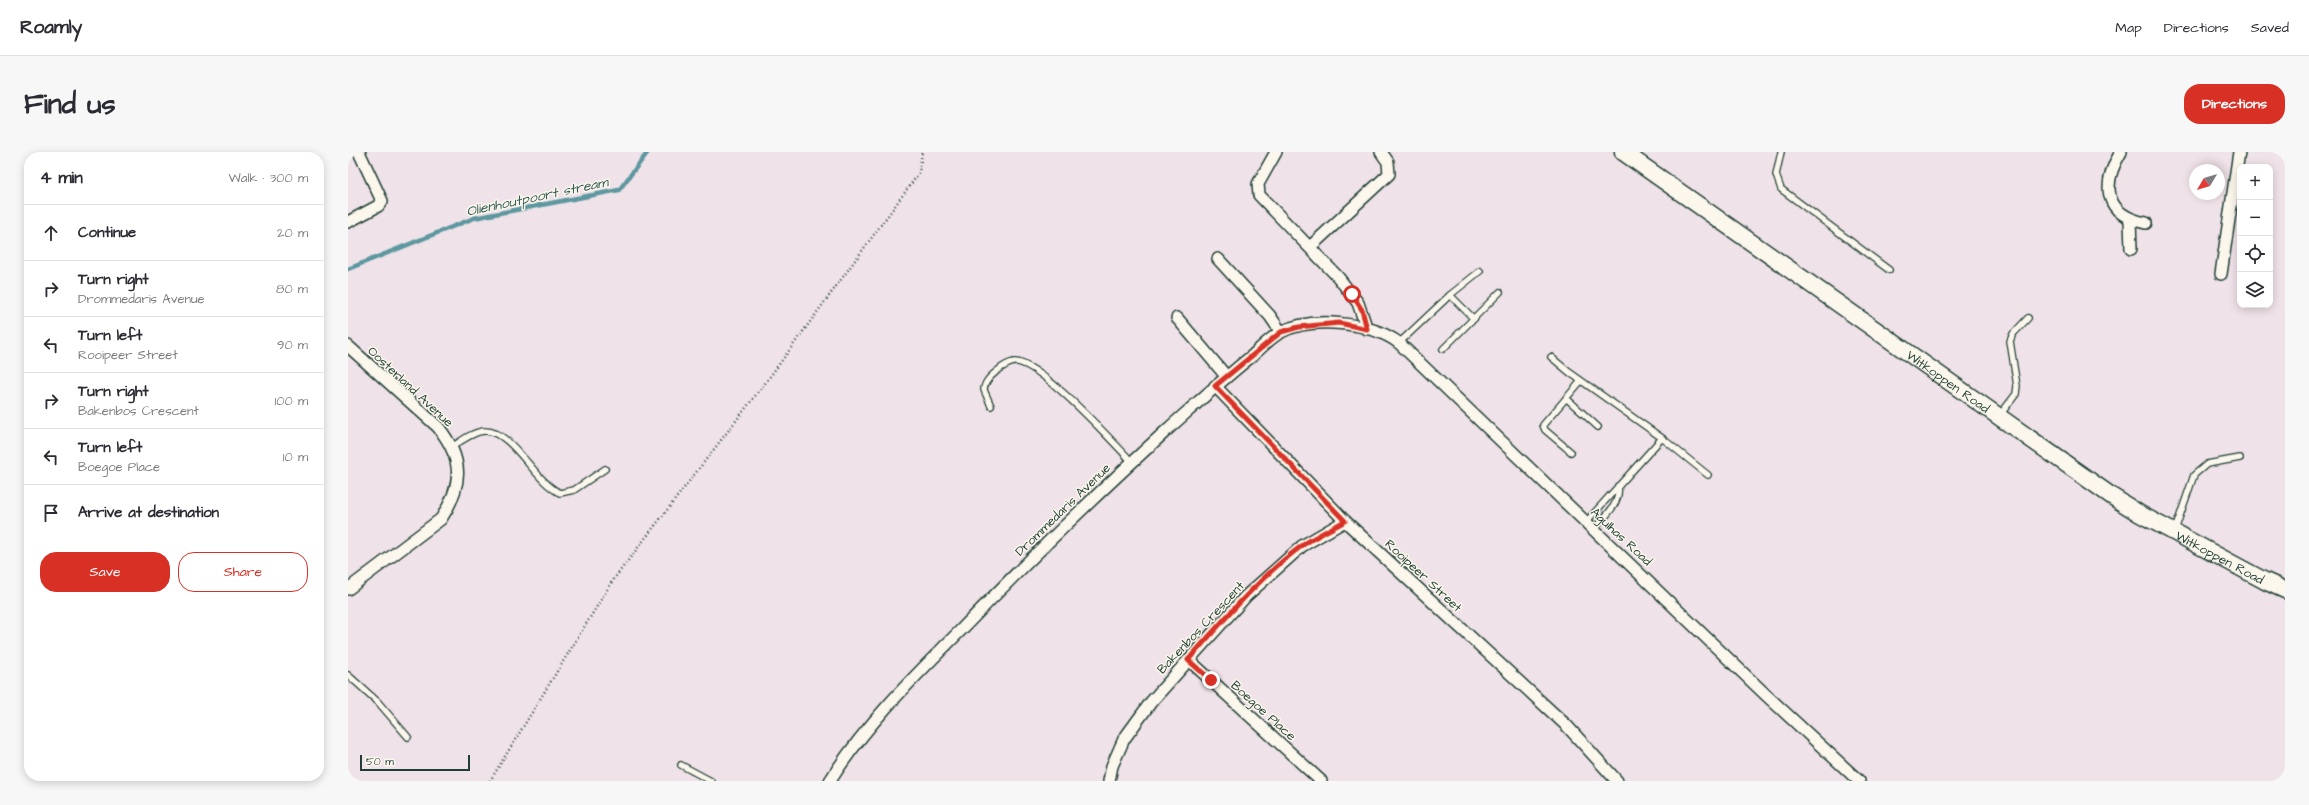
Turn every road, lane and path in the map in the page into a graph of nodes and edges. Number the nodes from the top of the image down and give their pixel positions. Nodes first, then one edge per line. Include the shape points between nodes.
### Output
1 (359, 152) edge
2 (922, 152) edge
3 (1276, 152) edge
4 (1381, 152) edge
5 (1623, 152) edge
6 (1782, 152) edge
7 (2121, 152) edge
8 (2239, 152) edge
9 (2130, 220) junction
10 (348, 222) edge
11 (2146, 224) dead end
12 (1310, 247) junction
13 (2131, 249) dead end
14 (1218, 259) dead end
15 (1890, 270) dead end
16 (1480, 271) dead end
17 (2221, 274) dead end
18 (1500, 292) dead end
19 (1450, 295) junction
20 (1177, 318) dead end
21 (2028, 318) dead end
22 (1474, 319) junction
23 (1356, 326) joint
24 (1367, 329) junction
25 (1281, 332) junction
26 (1399, 343) junction
27 (348, 346) edge
28 (1443, 349) dead end
29 (1551, 357) dead end
30 (1226, 376) junction
31 (1581, 381) junction
32 (1215, 386) junction
33 (1566, 398) junction
34 (991, 406) dead end
35 (1998, 417) junction
36 (1598, 427) dead end
37 (1662, 438) junction
38 (452, 447) junction
39 (1571, 452) dead end
40 (2240, 458) dead end
41 (1132, 462) junction
42 (605, 468) dead end
43 (1708, 475) dead end
44 (1618, 486) junction
45 (1345, 521) junction
46 (1590, 525) junction
47 (2174, 533) junction
48 (348, 589) edge
49 (2285, 590) edge
50 (1188, 660) junction
51 (348, 675) edge
52 (408, 737) dead end
53 (681, 765) dead end
54 (490, 781) edge
55 (711, 781) edge
56 (830, 781) edge
57 (1109, 781) edge
58 (1321, 781) edge
59 (1616, 781) edge
60 (1859, 781) edge

1 - 10 street via 382,200 378,206
2 - 54 path via 919,173 769,378 613,580
3 - 12 street via 1258,184 1259,196
4 - 12 street via 1388,162 1389,174
5 - 35 main road, Witkoppen Road
6 - 15 lane via 1776,175 1781,189
7 - 9 street via 2110,174 2108,186 2111,200 2117,210
8 - 17 street
9 - 11 street
9 - 13 street
12 - 24 street via 1358,303
14 - 25 street via 1270,316
16 - 19 lane
18 - 22 lane
19 - 22 lane
19 - 26 lane
20 - 30 street
21 - 35 lane via 2012,334 2010,341 2016,394
22 - 28 lane
23 - 24 street, Agulhas Road
23 - 25 street, Drommedaris Avenue via 1339,323 1319,324
24 - 26 street, Agulhas Road
25 - 30 street, Drommedaris Avenue
26 - 46 street, Agulhas Road
27 - 38 street, Oosterland Avenue via 438,427
29 - 31 lane
30 - 32 street, Drommedaris Avenue
31 - 33 lane
31 - 37 lane
32 - 41 street, Drommedaris Avenue
32 - 45 street, Rooipeer Street
33 - 36 lane
33 - 39 lane via 1545,421 1544,428
34 - 41 lane via 984,390 989,378 1006,365 1015,362 1025,365 1039,372
35 - 47 main road, Witkoppen Road via 2126,506
37 - 43 lane
37 - 44 lane
38 - 42 lane via 481,431 498,434 549,486 560,493 574,490
38 - 48 street, Oosterland Avenue via 457,457 456,489 441,519
40 - 47 lane via 2208,464 2194,475
41 - 56 street, Drommedaris Avenue via 1070,519 898,694
44 - 46 lane
44 - 46 lane via 1618,501
45 - 50 street, Bakenbos Crescent via 1302,546 1270,574 1246,596
45 - 59 street, Rooipeer Street via 1567,726
46 - 60 street, Agulhas Road
47 - 49 main road, Witkoppen Road
50 - 57 street, Bakenbos Crescent via 1159,692 1124,739 1112,766
50 - 58 street, Boegoe Place
51 - 52 lane via 378,702
53 - 55 lane

